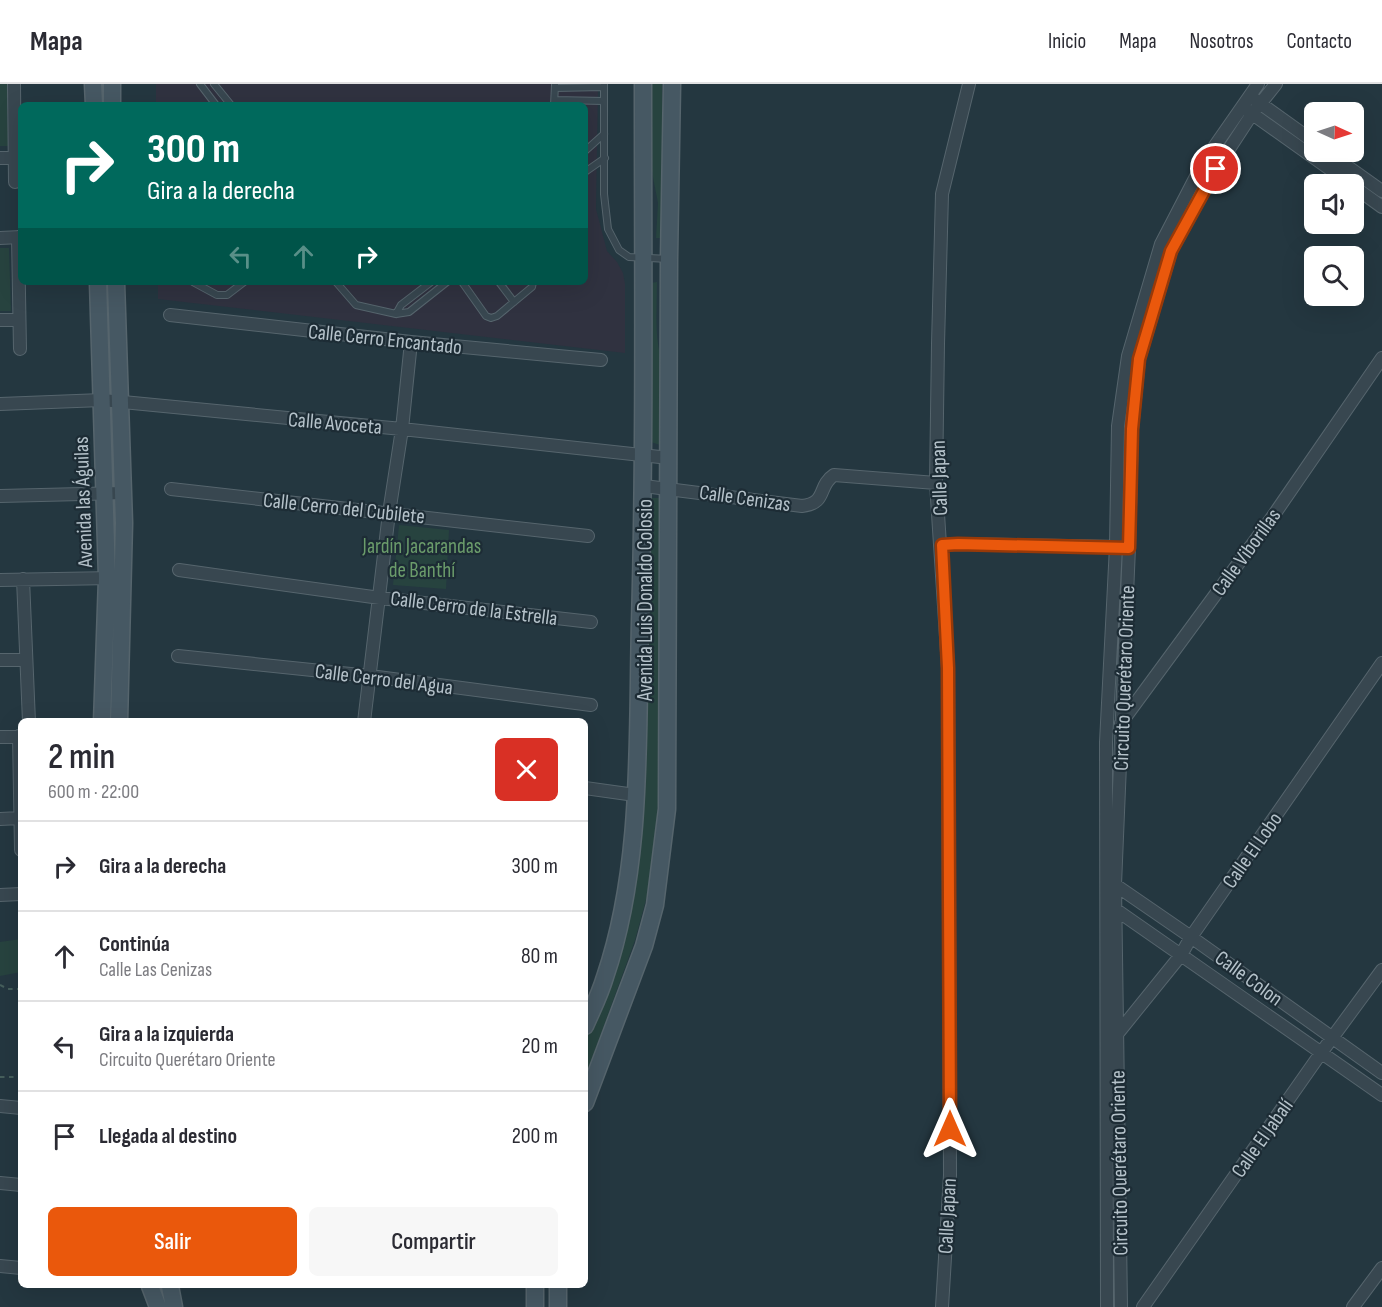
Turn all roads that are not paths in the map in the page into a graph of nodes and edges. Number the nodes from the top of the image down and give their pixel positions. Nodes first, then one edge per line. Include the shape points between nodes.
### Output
1 (14, 84) edge
2 (93, 84) edge
3 (112, 84) edge
4 (200, 84) edge
5 (214, 84) edge
6 (643, 84) edge
7 (672, 84) edge
8 (969, 84) edge
9 (1258, 84) edge
10 (1274, 85) edge
11 (555, 86) edge
12 (604, 86) edge
13 (1248, 95) junction
14 (604, 101) junction
15 (94, 102) edge
16 (112, 102) edge
17 (214, 102) edge
18 (229, 102) edge
19 (554, 102) edge
20 (579, 102) edge
21 (1241, 106) junction
22 (1256, 109) junction
23 (604, 134) junction
24 (1304, 136) edge
25 (588, 148) edge
26 (0, 158) edge
27 (15, 158) junction
28 (605, 158) junction
29 (1341, 162) edge
30 (588, 169) edge
31 (1338, 174) edge
32 (1197, 175) junction
33 (1209, 181) junction
34 (15, 182) dead end
35 (1382, 191) edge
36 (1364, 194) edge
37 (1382, 207) edge
38 (18, 237) edge
39 (0, 238) edge
40 (644, 258) junction
41 (669, 259) junction
42 (19, 285) edge
43 (98, 285) edge
44 (116, 285) edge
45 (199, 285) edge
46 (240, 285) edge
47 (339, 285) edge
48 (427, 285) edge
49 (443, 285) edge
50 (464, 285) edge
51 (501, 285) edge
52 (532, 285) edge
53 (514, 302) junction
54 (396, 314) junction
55 (170, 315) dead end
56 (0, 320) edge
57 (19, 320) junction
58 (411, 342) junction
59 (20, 349) dead end
60 (1134, 357) junction
61 (1382, 358) edge
62 (601, 360) dead end
63 (102, 400) junction
64 (120, 402) junction
65 (0, 404) edge
66 (402, 429) junction
67 (643, 454) junction
68 (669, 458) junction
69 (936, 483) junction
70 (644, 486) junction
71 (669, 488) junction
72 (171, 489) dead end
73 (106, 493) junction
74 (123, 493) junction
75 (0, 496) edge
76 (389, 513) junction
77 (588, 536) dead end
78 (942, 545) junction
79 (1123, 547) junction
80 (179, 570) dead end
81 (115, 578) junction
82 (23, 579) junction
83 (0, 580) edge
84 (380, 598) junction
85 (591, 622) dead end
86 (177, 656) dead end
87 (0, 660) edge
88 (26, 660) junction
89 (1382, 663) edge
90 (370, 676) junction
91 (591, 705) dead end
92 (28, 718) edge
93 (102, 718) edge
94 (119, 718) edge
95 (365, 718) edge
96 (1122, 722) junction
97 (18, 736) edge
98 (0, 737) edge
99 (1106, 742) junction
100 (588, 788) edge
101 (635, 795) junction
102 (18, 818) edge
103 (0, 819) edge
104 (1110, 882) junction
105 (18, 894) edge
106 (0, 896) edge
107 (1111, 907) junction
108 (1191, 937) junction
109 (1181, 955) junction
110 (1382, 970) edge
111 (588, 1019) edge
112 (1118, 1034) junction
113 (1333, 1039) junction
114 (1321, 1053) junction
115 (1382, 1073) edge
116 (588, 1095) edge
117 (1382, 1095) edge
118 (0, 1106) edge
119 (18, 1108) edge
120 (0, 1183) edge
121 (18, 1185) edge
122 (0, 1266) edge
123 (18, 1268) edge
124 (1382, 1268) edge
125 (160, 1288) edge
126 (161, 1288) edge
127 (535, 1288) edge
128 (558, 1288) edge
129 (158, 1307) edge
130 (174, 1307) edge
131 (535, 1307) edge
132 (558, 1307) edge
133 (942, 1307) edge
134 (1107, 1307) edge
135 (1121, 1307) edge
136 (1143, 1307) edge
137 (1353, 1307) edge

1 - 27 street
2 - 15 street
3 - 16 street
4 - 17 lane
5 - 18 lane
6 - 40 street, Avenida Luis Donaldo Colosio
7 - 41 street, Avenida Luis Donaldo Colosio
8 - 69 street, Calle Japan via 942,194
9 - 13 street, Circuito Querétaro Oriente
10 - 22 street, Circuito Querétaro Oriente
11 - 12 lane
11 - 19 lane
12 - 14 lane
13 - 21 street, Circuito Querétaro Oriente
13 - 22 street
14 - 20 lane
14 - 23 lane
21 - 22 street
21 - 32 street, Circuito Querétaro Oriente
22 - 24 street
22 - 31 street
22 - 33 street, Circuito Querétaro Oriente
23 - 25 lane
23 - 28 lane
26 - 27 street
27 - 34 street
28 - 30 lane
28 - 40 lane via 608,230 619,250 629,257
29 - 35 street
32 - 33 street
32 - 60 street, Circuito Querétaro Oriente via 1161,244
33 - 60 street, Circuito Querétaro Oriente via 1171,251
36 - 37 street
38 - 39 street
40 - 41 lane
40 - 67 street, Avenida Luis Donaldo Colosio
41 - 68 street, Avenida Luis Donaldo Colosio
42 - 57 street
43 - 63 street, Avenida las Águilas
44 - 64 street, Avenida las Águilas
45 - 46 lane via 217,295 227,295
47 - 54 lane via 356,305
48 - 54 lane via 401,305
49 - 54 lane via 409,312
50 - 53 lane via 491,318
51 - 53 lane
52 - 53 lane
55 - 58 street, Calle Cerro Encantado
56 - 57 street
57 - 59 street
58 - 62 street, Calle Cerro Encantado
58 - 66 street
60 - 79 street, Circuito Querétaro Oriente via 1118,426
61 - 96 street, Calle Viborillas
63 - 64 street, Calle Avoceta
63 - 65 street, Calle Avoceta
63 - 73 street, Avenida las Águilas
64 - 66 street, Calle Avoceta
64 - 74 street, Avenida las Águilas
66 - 67 street, Calle Avoceta
66 - 76 street
67 - 68 street, Calle Avoceta
67 - 70 street, Avenida Luis Donaldo Colosio
68 - 71 street, Avenida Luis Donaldo Colosio
69 - 71 street, Calle Cenizas via 834,476 827,480 819,501 802,506
69 - 78 street, Calle Japan
70 - 71 street, Calle Cenizas
70 - 101 street, Avenida Luis Donaldo Colosio
71 - 116 street, Avenida Luis Donaldo Colosio via 667,809 655,905 644,946
72 - 76 street, Calle Cerro del Cubilete
73 - 74 street
73 - 75 street
73 - 81 street, Avenida las Águilas
74 - 81 street, Avenida las Águilas
76 - 77 street, Calle Cerro del Cubilete
76 - 84 street
78 - 79 street
78 - 133 street, Calle Japan via 948,668 950,1175
79 - 96 street, Circuito Querétaro Oriente
79 - 99 street, Circuito Querétaro Oriente
80 - 84 street, Calle Cerro de la Estrella
81 - 82 street
81 - 93 street, Avenida las Águilas
81 - 94 street, Avenida las Águilas
82 - 83 street
82 - 88 street
84 - 85 street, Calle Cerro de la Estrella
84 - 90 street
86 - 90 street, Calle Cerro del Agua
87 - 88 street
88 - 92 street
89 - 108 street, Calle El Lobo
90 - 91 street, Calle Cerro del Agua
90 - 95 street
96 - 99 street, Calle Viborillas
96 - 104 street, Circuito Querétaro Oriente
97 - 98 street
99 - 104 street, Circuito Querétaro Oriente
100 - 101 street
101 - 111 street, Avenida Luis Donaldo Colosio via 632,852 624,898 605,978
102 - 103 street
104 - 107 street, Circuito Querétaro Oriente
104 - 108 street, Calle Colon
105 - 106 street
107 - 109 street, Calle Colon
107 - 112 street, Circuito Querétaro Oriente
107 - 134 street, Circuito Querétaro Oriente
108 - 109 street, Calle El Lobo
108 - 113 street, Calle Colon
109 - 112 street, Calle El Lobo
109 - 114 street, Calle Colon
110 - 113 street, Calle El Jabalí
112 - 135 street, Circuito Querétaro Oriente
113 - 114 street, Calle El Jabalí
113 - 115 street, Calle Colon
114 - 117 street, Calle Colon
114 - 136 street, Calle El Jabalí
118 - 119 street
120 - 121 street
122 - 123 street
124 - 137 street
125 - 129 street
126 - 130 street
127 - 131 street
128 - 132 street

